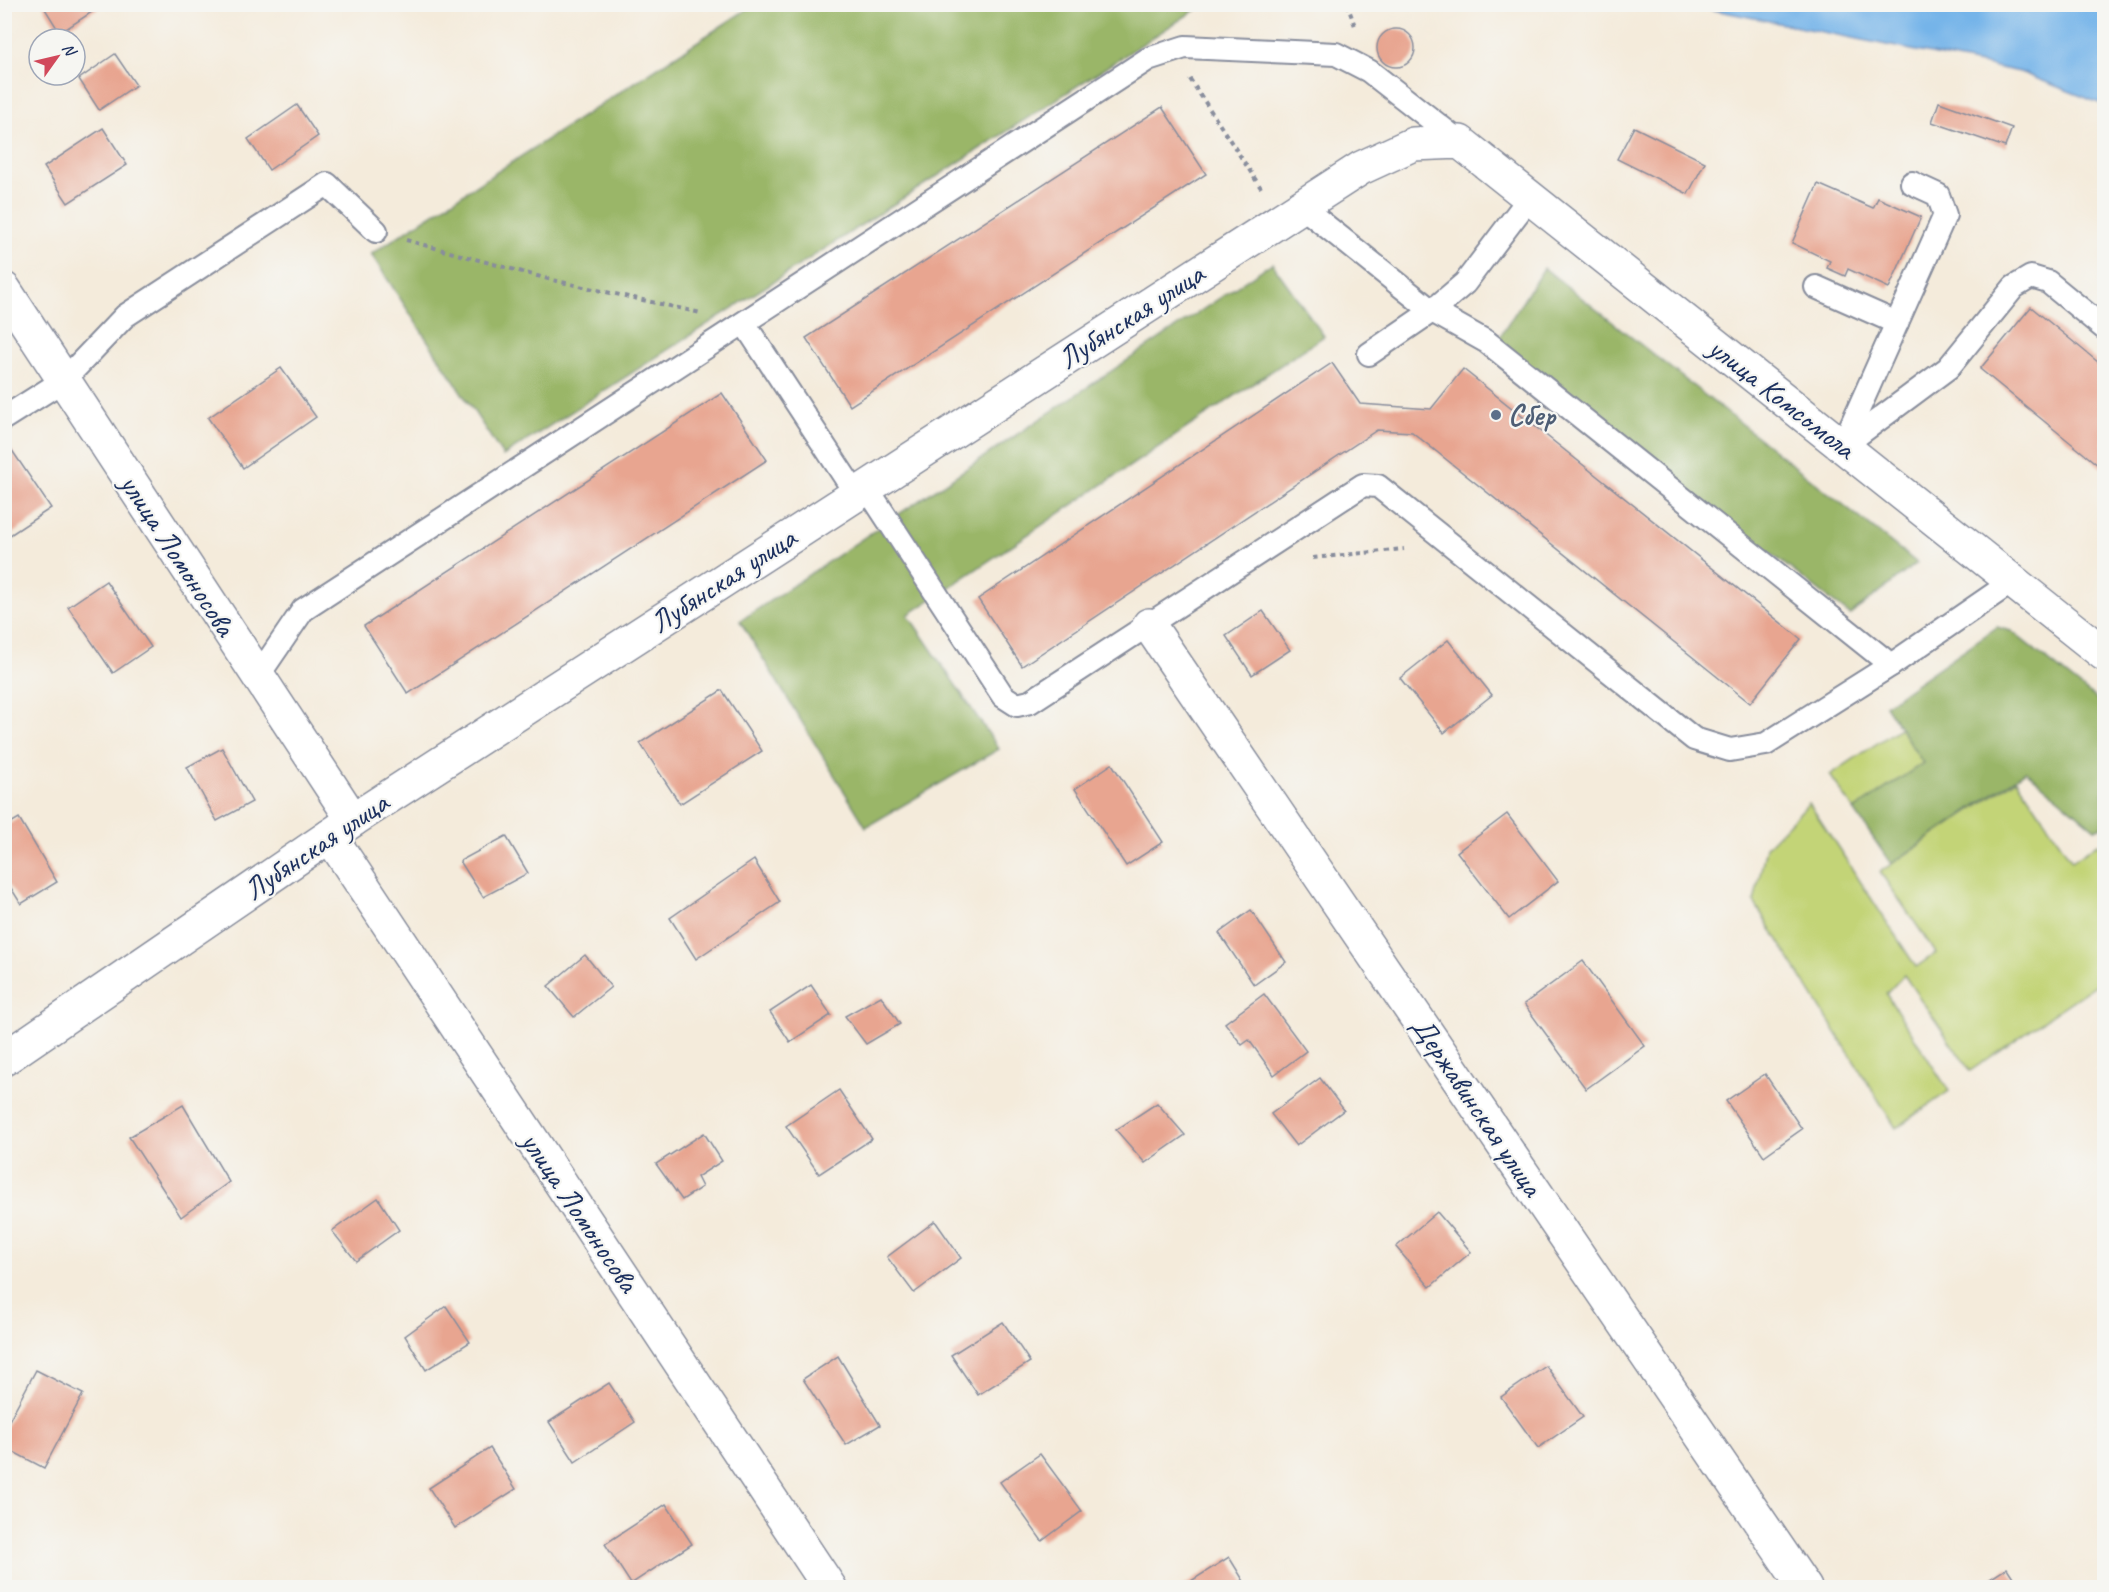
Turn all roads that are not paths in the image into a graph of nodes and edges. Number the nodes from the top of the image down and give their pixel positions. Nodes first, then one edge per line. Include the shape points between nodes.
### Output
1 (1460, 142) junction
2 (1912, 183) dead end
3 (1530, 197) junction
4 (1301, 206) junction
5 (376, 231) road end
6 (1816, 287) dead end
7 (4, 289) edge
8 (1432, 311) junction
9 (744, 323) junction
10 (1897, 323) junction
11 (2104, 328) edge
12 (1369, 354) dead end
13 (64, 380) junction
14 (4, 418) edge
15 (1843, 446) junction
16 (861, 491) junction
17 (2013, 581) junction
18 (1149, 625) junction
19 (2104, 654) edge
20 (1891, 665) junction
21 (258, 676) junction
22 (341, 828) junction
23 (4, 1059) edge
24 (830, 1587) edge
25 (1805, 1587) edge

1 - 3 street, улица Комсомола
1 - 4 street, Лубянская улица via 1413,144 1361,168
1 - 9 lane via 1369,71 1336,54 1185,47 1148,59
2 - 10 lane via 1938,195 1945,214
3 - 8 lane via 1465,283
3 - 15 street, улица Комсомола
4 - 8 lane
4 - 16 street, Лубянская улица
5 - 13 lane via 327,184 125,316
6 - 10 lane
7 - 13 street, улица Ломоносова
8 - 12 lane
8 - 20 lane via 1487,342
9 - 16 lane
9 - 21 lane via 303,610
10 - 15 lane
11 - 15 lane via 2048,282 2031,277 2014,287 1948,368
13 - 14 lane
13 - 21 street, улица Ломоносова
15 - 17 street, улица Комсомола
16 - 18 lane via 1003,696 1017,705 1030,702
16 - 22 street, Лубянская улица
17 - 19 street, улица Комсомола
17 - 20 lane
18 - 20 lane via 1363,485 1378,486 1694,739 1730,750 1766,744
18 - 25 street, Державинская улица
21 - 22 street, улица Ломоносова
22 - 23 street, Лубянская улица
22 - 24 street, улица Ломоносова

